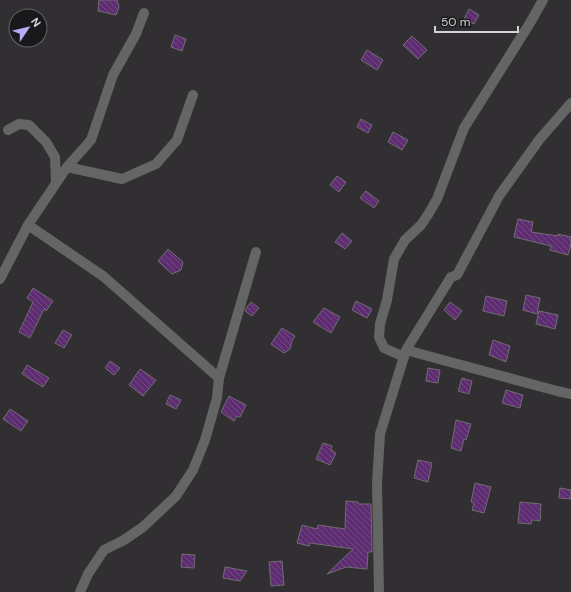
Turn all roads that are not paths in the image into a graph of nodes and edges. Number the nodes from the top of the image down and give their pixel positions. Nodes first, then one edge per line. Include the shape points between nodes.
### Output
1 (543, 0) edge
2 (144, 13) dead end
3 (193, 95) dead end
4 (571, 103) edge
5 (8, 130) dead end
6 (67, 167) junction
7 (56, 183) junction
8 (28, 225) junction
9 (256, 252) dead end
10 (0, 279) edge
11 (405, 353) junction
12 (219, 378) junction
13 (571, 394) edge
14 (80, 592) edge
15 (379, 592) edge

1 - 11 street via 464,128 430,213 422,225 405,240 394,259 379,337 384,348
2 - 6 street via 136,34 113,75 90,140
3 - 6 street via 177,140 156,164 122,179
4 - 11 street via 539,140 499,196 457,275 451,277
5 - 7 street via 19,124 29,125 46,142 55,157
6 - 7 street
7 - 8 street
8 - 10 street
8 - 12 street via 104,276
9 - 12 street
11 - 13 street
11 - 15 street via 380,434
12 - 14 street via 215,405 193,470 176,496 143,526 104,550

